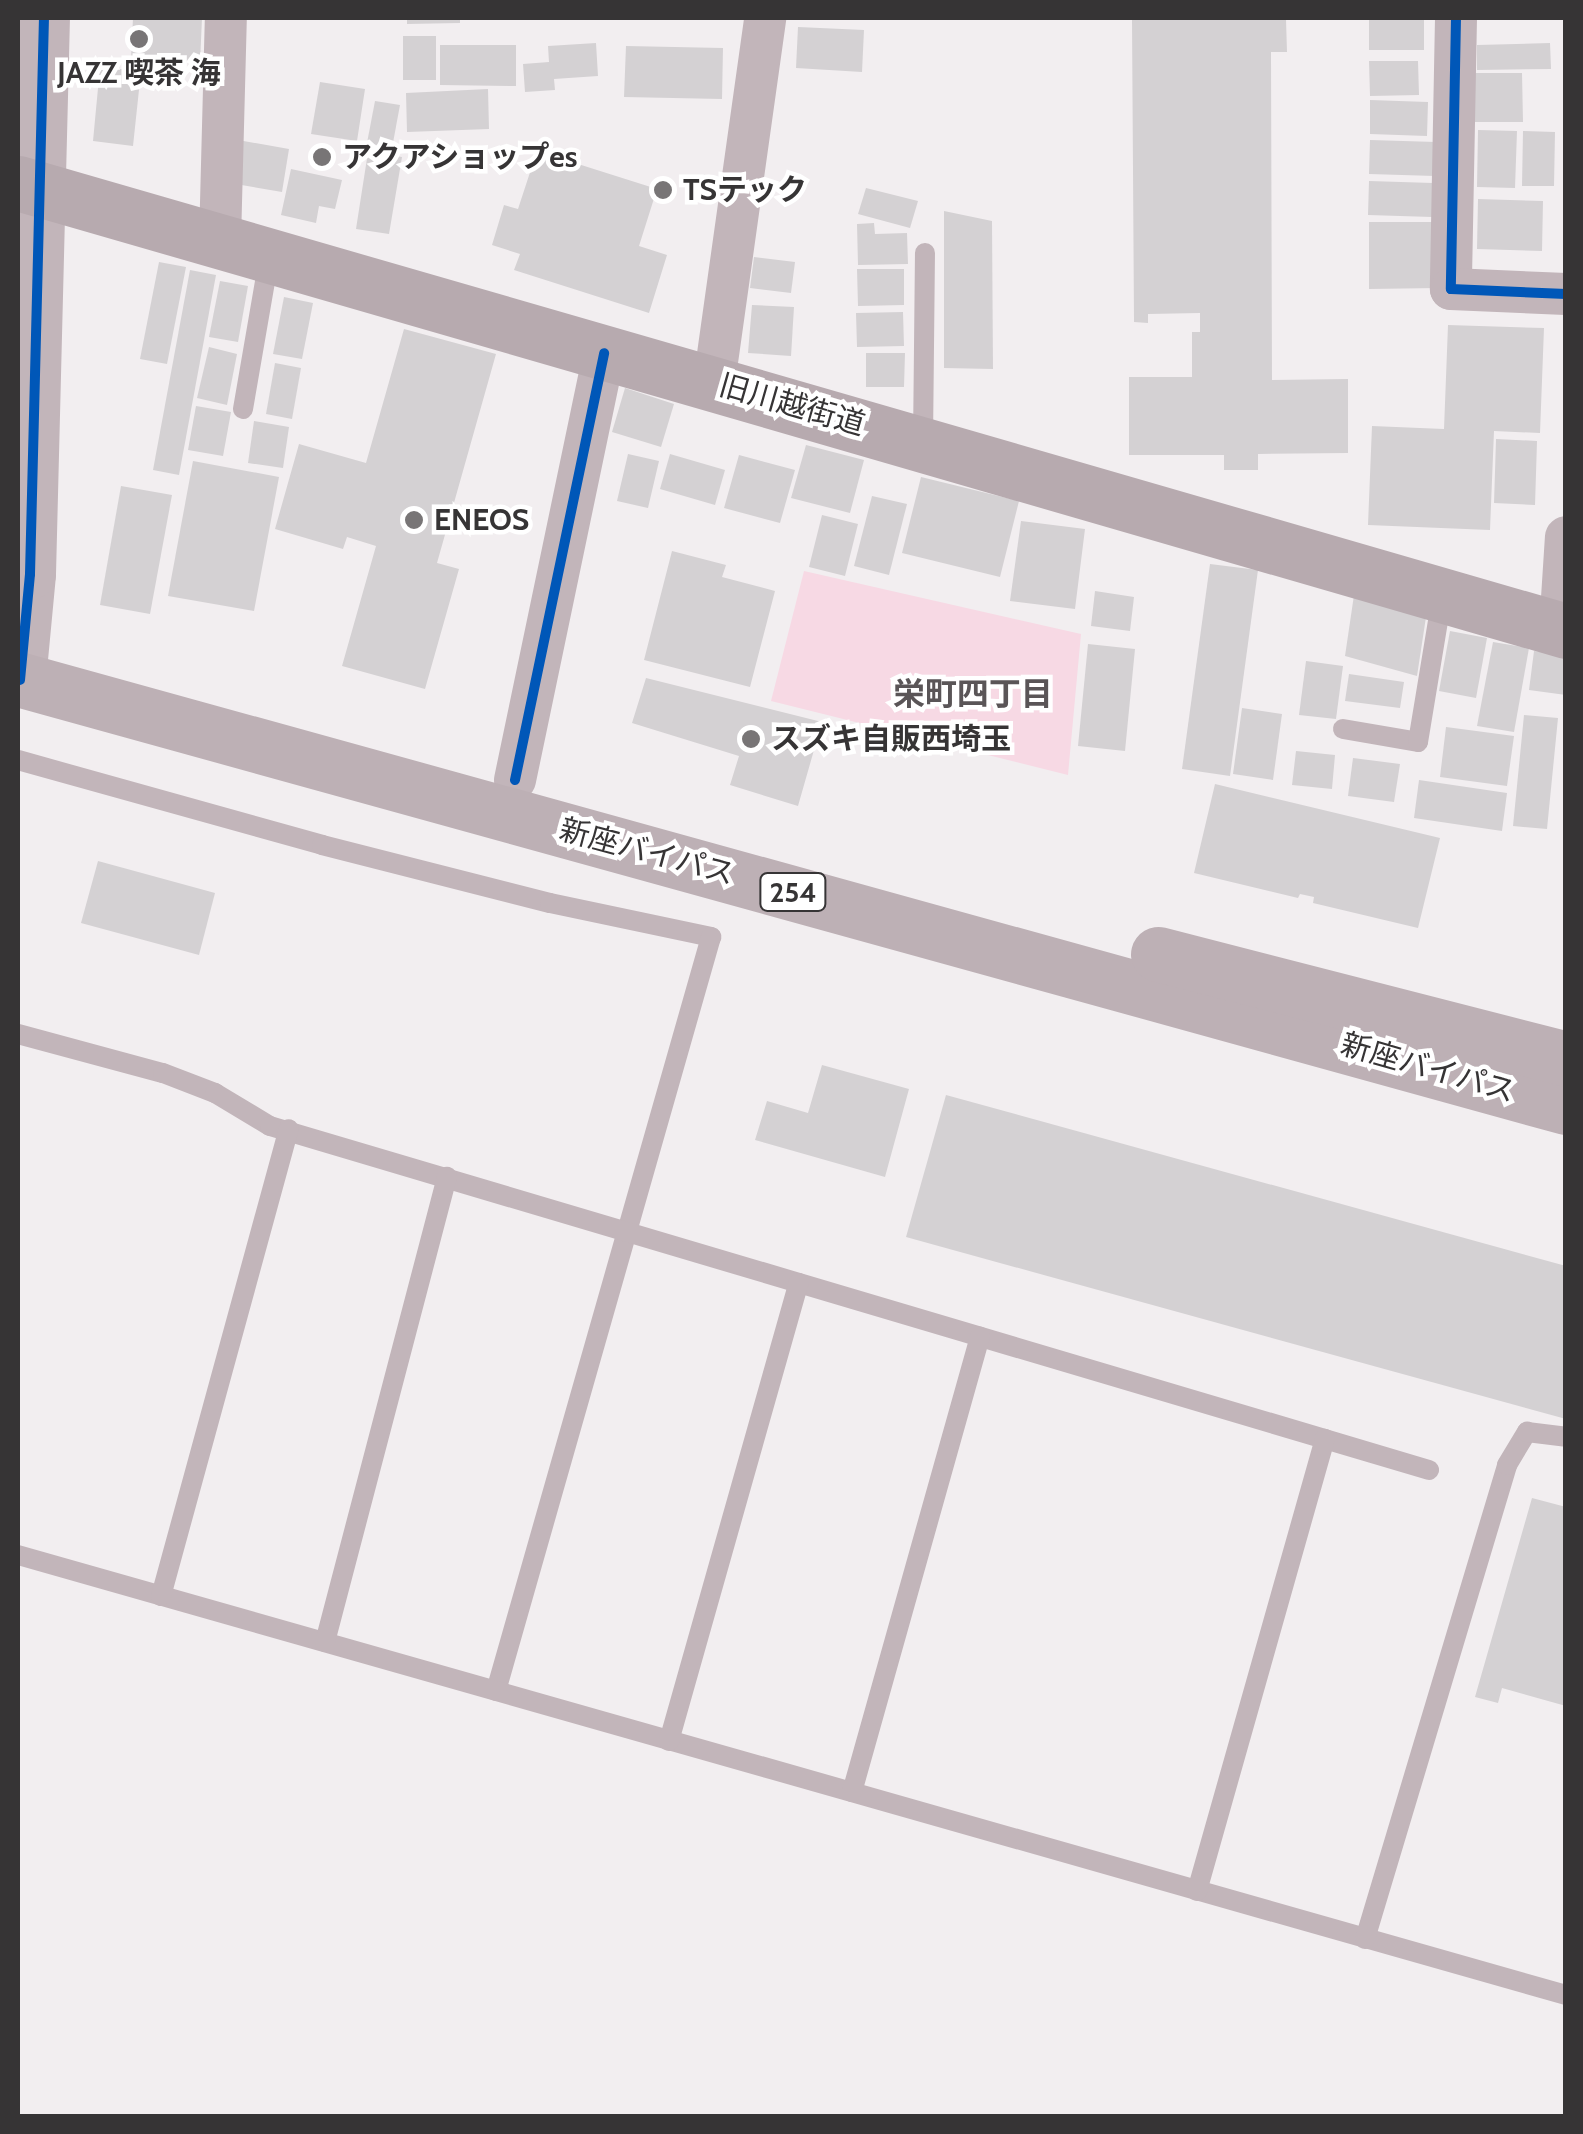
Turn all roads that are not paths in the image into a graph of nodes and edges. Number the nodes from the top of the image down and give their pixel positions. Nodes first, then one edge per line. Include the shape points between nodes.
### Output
1 (44, 18) edge
2 (226, 18) edge
3 (765, 18) edge
4 (1456, 18) edge
5 (30, 186) edge
6 (245, 249) junction
7 (925, 253) dead end
8 (1566, 294) edge
9 (604, 353) junction
10 (714, 382) junction
11 (243, 409) dead end
12 (924, 444) junction
13 (1566, 538) edge
14 (1442, 594) junction
15 (1563, 630) edge
16 (20, 660) edge
17 (1343, 729) dead end
18 (18, 760) edge
19 (515, 780) junction
20 (18, 1034) edge
21 (1566, 1059) edge
22 (1566, 1107) edge
23 (289, 1129) junction
24 (447, 1177) junction
25 (629, 1232) junction
26 (799, 1283) junction
27 (980, 1336) junction
28 (1566, 1437) edge
29 (1325, 1439) junction
30 (1429, 1470) dead end
31 (18, 1555) edge
32 (161, 1596) junction
33 (325, 1642) junction
34 (496, 1692) junction
35 (669, 1741) junction
36 (852, 1792) junction
37 (1196, 1891) junction
38 (1365, 1939) junction
39 (1566, 1995) edge

1 - 5 street
2 - 6 street
3 - 10 street
4 - 8 street via 1451,289
5 - 6 main road, 旧川越街道
5 - 16 street via 30,574
6 - 9 main road, 旧川越街道
6 - 11 lane
7 - 12 lane
9 - 10 main road, 旧川越街道
9 - 19 street
10 - 12 main road, 旧川越街道
12 - 14 main road, 旧川越街道
13 - 15 street
14 - 15 main road, 旧川越街道
14 - 17 lane via 1418,742
16 - 19 highway, 新座バイパス / 254
16 - 22 highway, 新座バイパス / 254
18 - 25 lane via 360,855 712,938
19 - 21 highway, 新座バイパス / 254
20 - 23 lane via 163,1073
23 - 24 lane
23 - 32 lane
24 - 25 lane
24 - 33 lane
25 - 26 lane
25 - 34 lane
26 - 27 lane
26 - 35 lane
27 - 29 lane
27 - 36 lane
28 - 38 lane via 1527,1432 1507,1465
29 - 30 lane
29 - 37 lane
31 - 32 lane
32 - 33 lane
33 - 34 lane
34 - 35 lane
35 - 36 lane
36 - 37 lane
37 - 38 lane
38 - 39 lane

